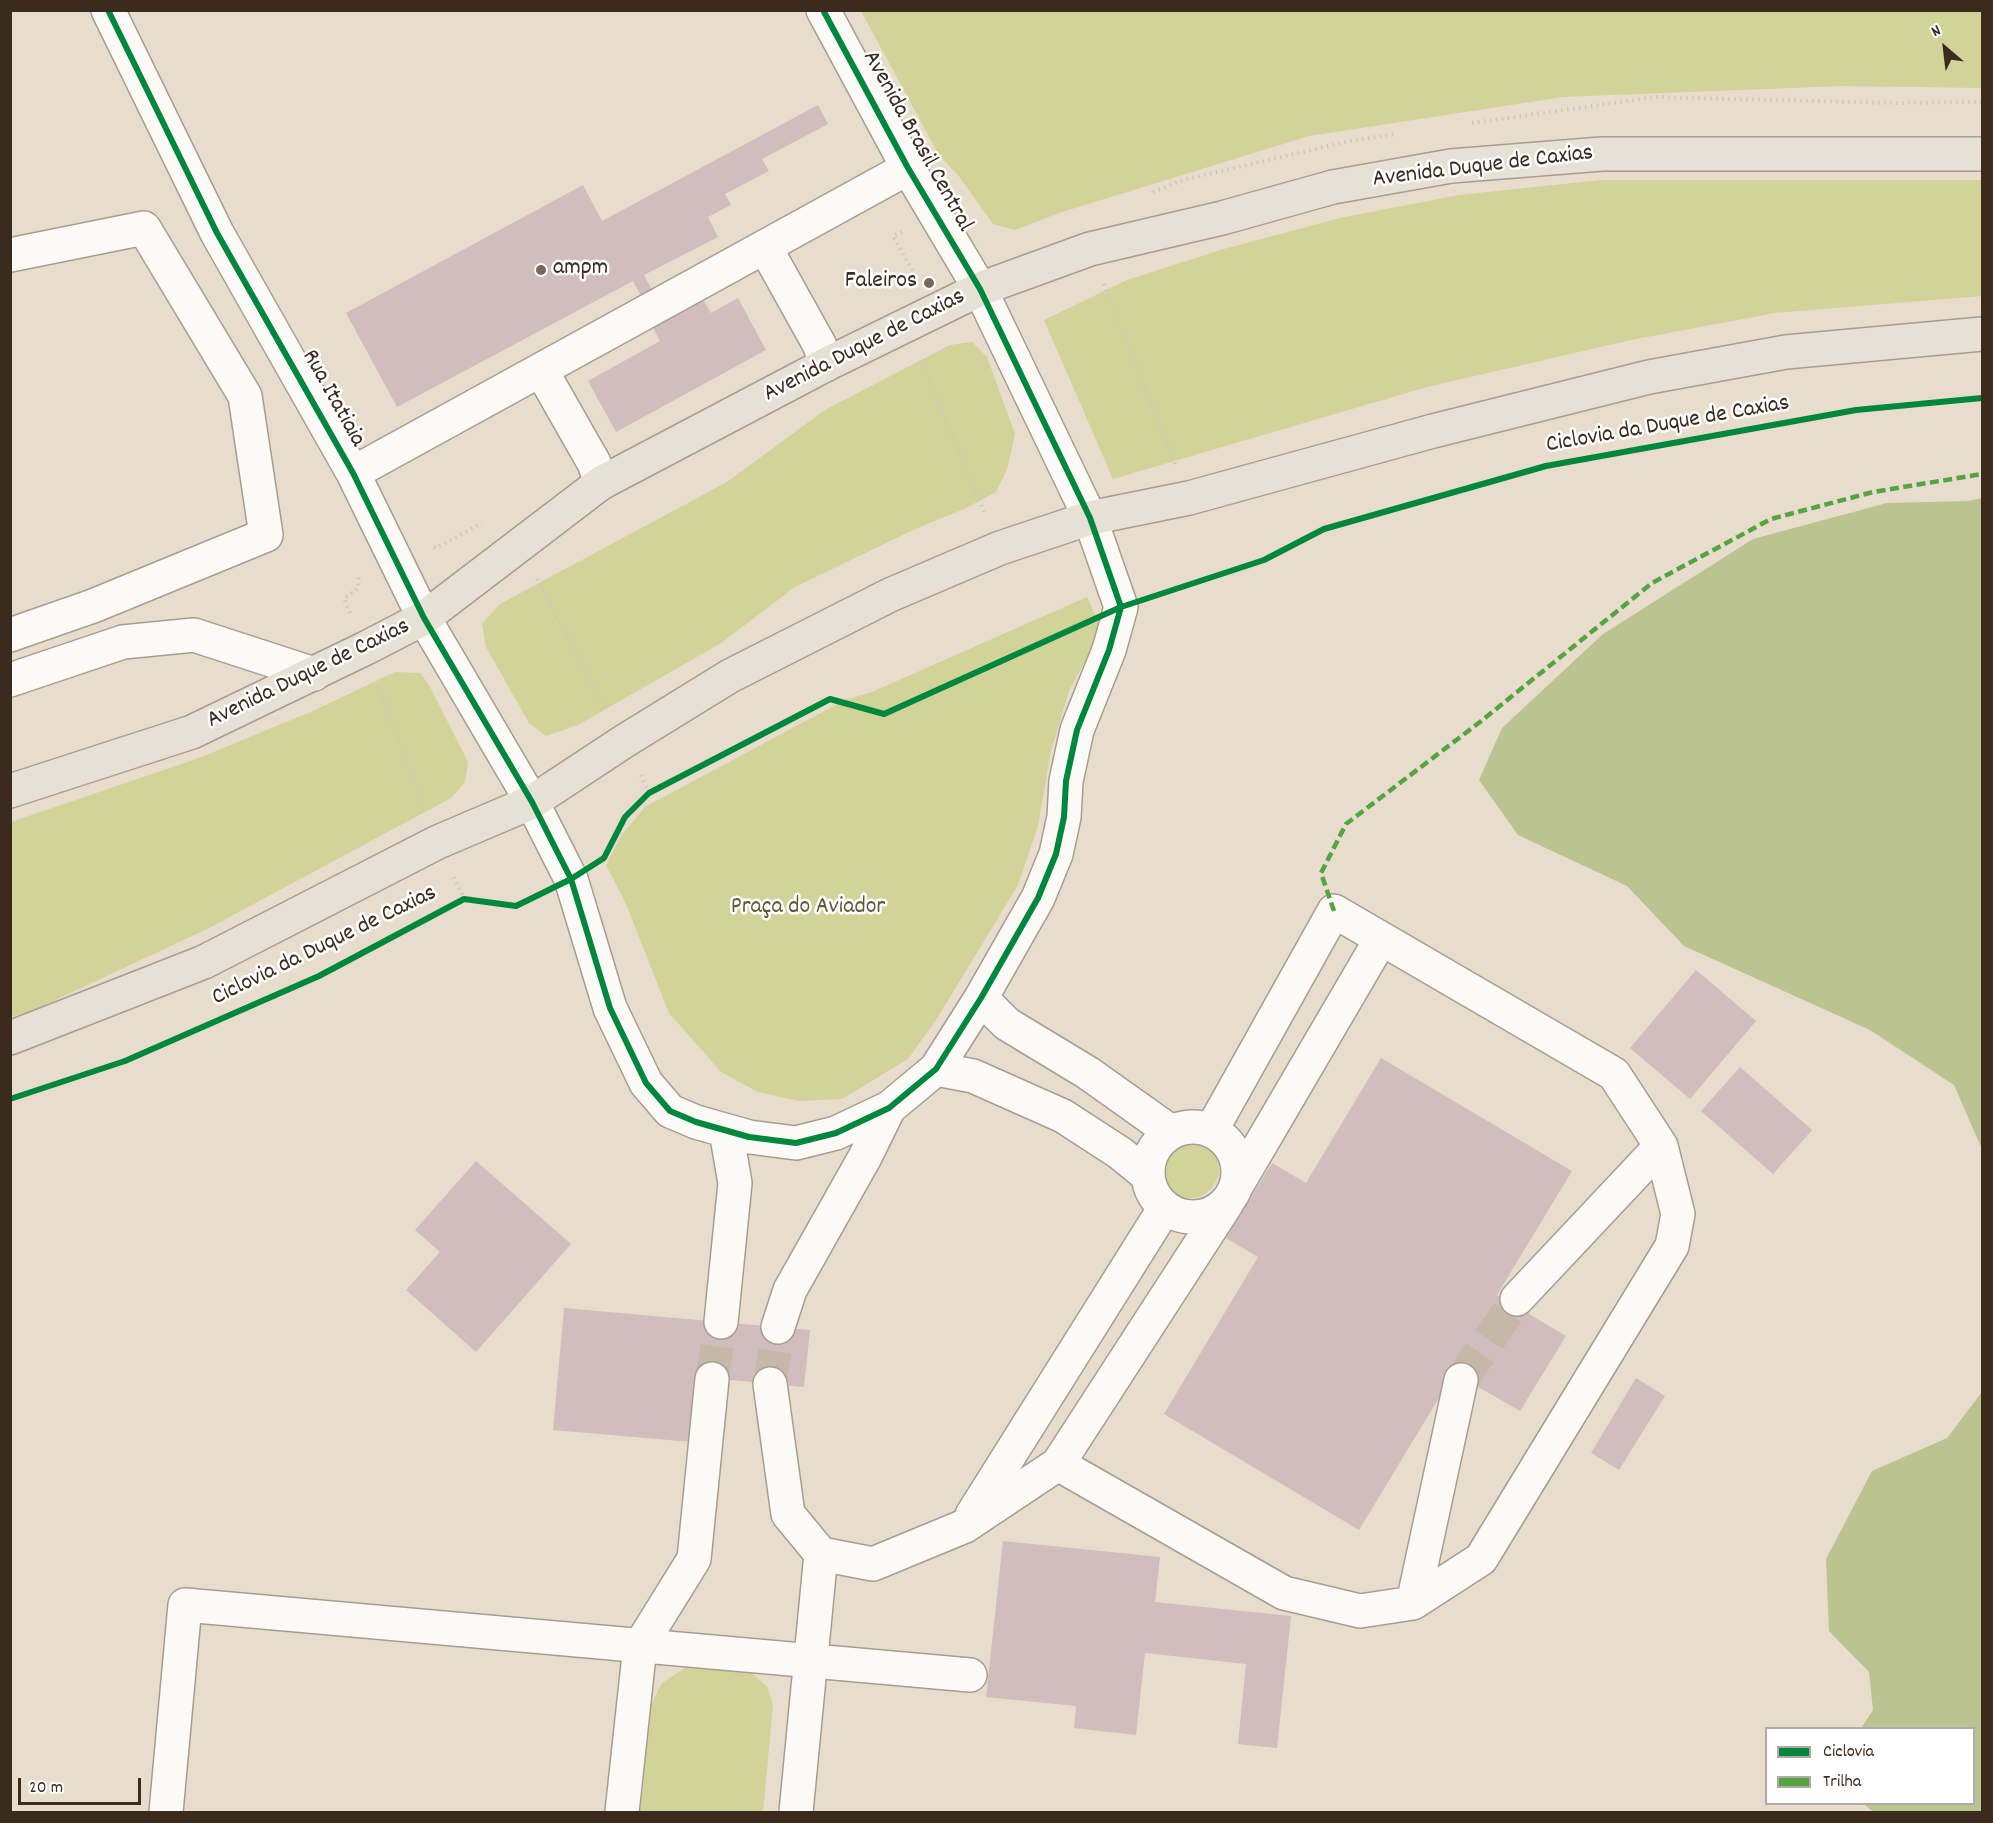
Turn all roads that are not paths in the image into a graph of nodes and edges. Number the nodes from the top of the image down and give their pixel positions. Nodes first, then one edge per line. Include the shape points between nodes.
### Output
1 (108, 10) edge
2 (823, 10) edge
3 (1983, 154) edge
4 (908, 168) junction
5 (765, 247) junction
6 (10, 255) edge
7 (980, 289) junction
8 (1983, 334) edge
9 (827, 364) junction
10 (541, 370) junction
11 (352, 473) junction
12 (602, 483) junction
13 (1090, 518) junction
14 (424, 618) junction
15 (10, 635) edge
16 (314, 674) junction
17 (10, 680) edge
18 (10, 791) edge
19 (532, 802) junction
20 (1381, 939) junction
21 (981, 998) junction
22 (10, 1038) edge
23 (936, 1069) junction
24 (1088, 1073) junction
25 (889, 1108) junction
26 (1063, 1116) junction
27 (726, 1131) junction
28 (1211, 1131) junction
29 (1171, 1132) junction
30 (1661, 1146) junction
31 (1147, 1175) junction
32 (1232, 1194) junction
33 (1164, 1209) junction
34 (1517, 1299) tunnel mouth
35 (721, 1322) tunnel mouth
36 (778, 1327) tunnel mouth
37 (712, 1379) tunnel mouth
38 (1461, 1380) tunnel mouth
39 (770, 1384) tunnel mouth
40 (1058, 1464) junction
41 (965, 1526) junction
42 (821, 1554) junction
43 (1413, 1603) junction
44 (640, 1646) junction
45 (811, 1661) junction
46 (970, 1675) dead end
47 (797, 1799) edge
48 (166, 1812) edge
49 (622, 1812) edge
50 (821, 1812) edge

1 - 11 street, Rua Itatiaia via 217,233
2 - 4 street, Avenida Brasil Central
3 - 7 main road, Avenida Duque de Caxias via 1602,154 1451,166 1333,187 1090,249
4 - 5 street
4 - 7 street, Avenida Brasil Central
5 - 9 street
5 - 10 street
6 - 15 street via 144,228 245,396 266,535 93,606
7 - 9 main road, Avenida Duque de Caxias
7 - 13 street, Avenida Brasil Central
8 - 13 main road via 1786,352 1649,377 1189,498
9 - 12 main road, Avenida Duque de Caxias
10 - 11 street
10 - 12 street
11 - 14 street, Rua Itatiaia
12 - 14 main road, Avenida Duque de Caxias
13 - 19 main road via 999,548 890,595 740,671
13 - 21 street, Avenida Brasil Central via 1121,607 1109,650 1077,730 1056,854 1038,898
14 - 16 main road, Avenida Duque de Caxias
14 - 19 street, Rua Itatiaia
16 - 17 street via 194,635 123,642
16 - 18 main road, Avenida Duque de Caxias via 192,732
19 - 22 main road via 438,842 204,962
19 - 27 street, Rua Itatiaia via 571,879 610,1008 646,1083 670,1111
20 - 28 street via 1334,911
20 - 30 street via 1614,1074
20 - 32 street
21 - 23 street, Avenida Brasil Central
21 - 24 street via 1007,1024
23 - 25 street, Avenida Brasil Central
23 - 26 street via 973,1076
24 - 26 street
24 - 29 street
25 - 27 street, Rua Itatiaia via 836,1133 796,1143
25 - 36 street via 790,1290
26 - 31 street
27 - 35 street via 735,1183
28 - 29 street via 1184,1127
28 - 32 street via 1222,1138 1237,1160
29 - 31 street via 1153,1150
30 - 34 street
30 - 43 street via 1678,1214 1672,1246 1481,1559
31 - 33 street via 1149,1188
32 - 33 street via 1203,1217 1176,1215
32 - 40 street
33 - 41 street
37 - 44 street via 694,1559
38 - 43 street
39 - 42 street via 788,1514
40 - 41 street
40 - 43 street via 1284,1593 1360,1611
41 - 42 street via 873,1564
42 - 45 street
44 - 45 street
44 - 48 street via 184,1605
44 - 49 street
45 - 46 street
45 - 47 street
47 - 50 street

